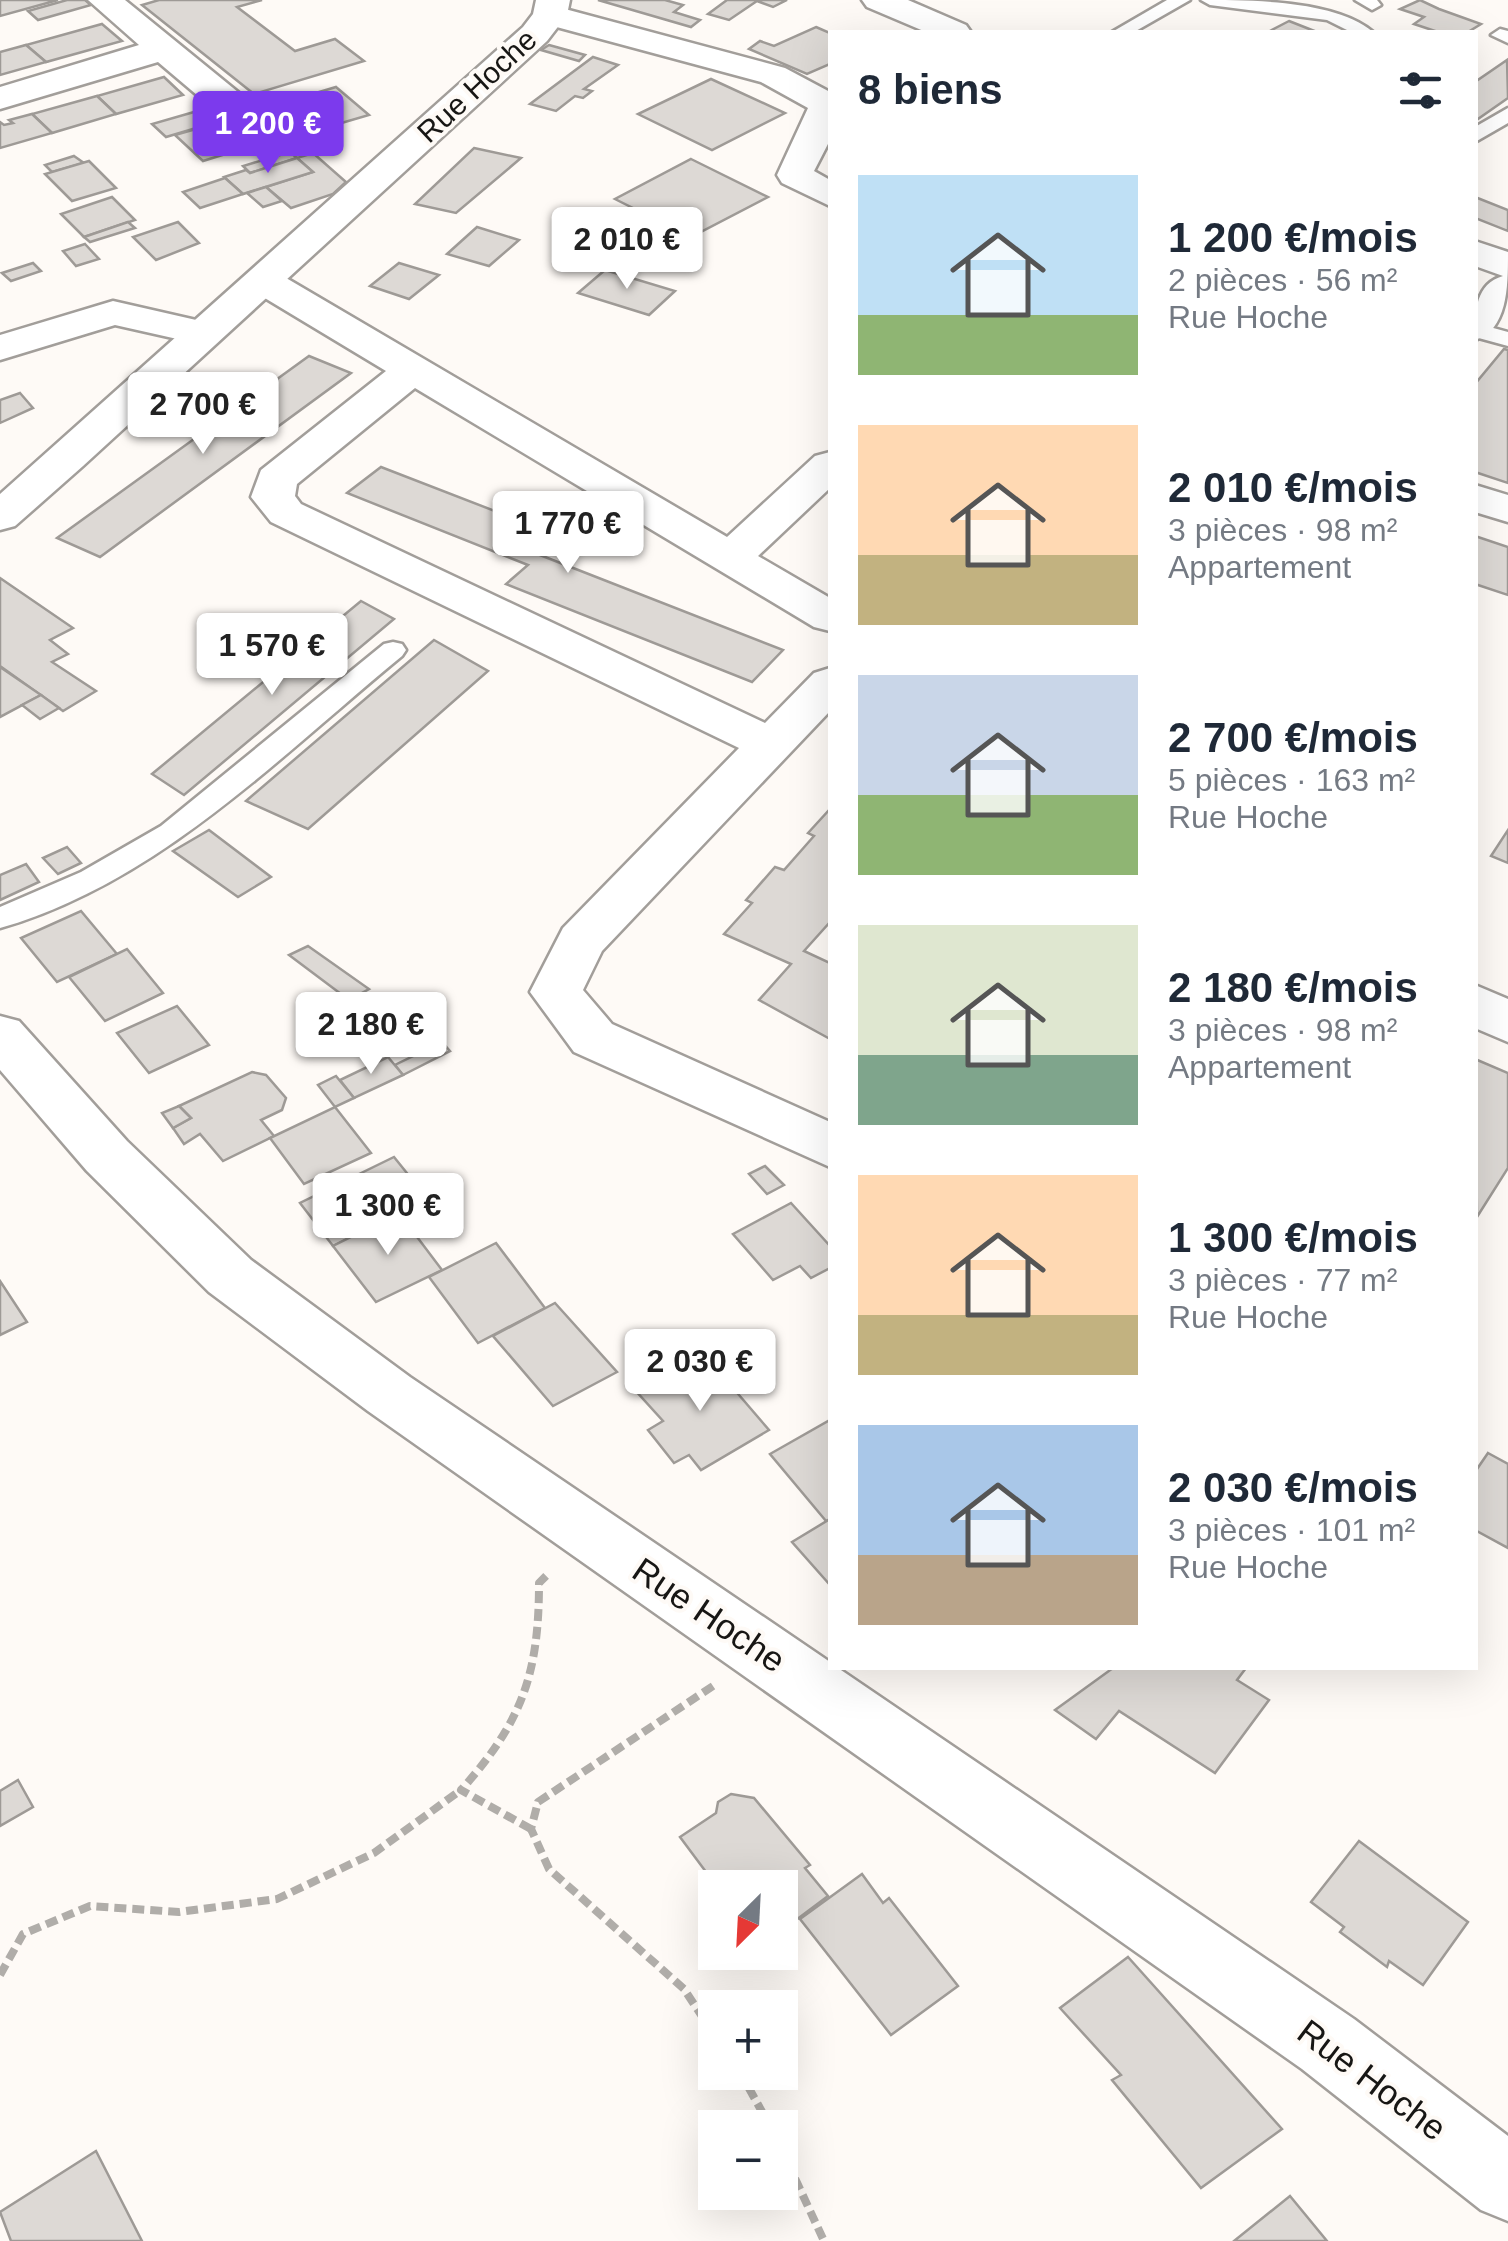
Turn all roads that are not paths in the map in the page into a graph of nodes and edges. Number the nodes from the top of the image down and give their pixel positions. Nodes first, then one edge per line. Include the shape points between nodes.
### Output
1 (106, 0) edge
2 (879, 0) edge
3 (1181, 0) edge
4 (1210, 0) edge
5 (552, 7) edge
6 (949, 30) edge
7 (1124, 30) edge
8 (1360, 30) edge
9 (163, 49) junction
10 (0, 98) edge
11 (236, 109) dead end
12 (1508, 114) edge
13 (1478, 134) edge
14 (828, 193) edge
15 (1478, 253) edge
16 (1508, 266) edge
17 (267, 283) junction
18 (1508, 287) edge
19 (1478, 325) edge
20 (1478, 330) edge
21 (204, 332) junction
22 (1508, 339) edge
23 (0, 348) edge
24 (414, 370) junction
25 (828, 467) edge
26 (1478, 499) edge
27 (1508, 509) edge
28 (0, 517) edge
29 (731, 557) junction
30 (828, 616) edge
31 (393, 650) dead end
32 (828, 685) edge
33 (770, 744) junction
34 (0, 918) edge
35 (1478, 1006) edge
36 (1508, 1023) edge
37 (0, 1035) edge
38 (828, 1145) edge
39 (1508, 2183) edge

1 - 9 street
2 - 6 street
3 - 7 lane
4 - 8 lane via 1332,15
5 - 14 street, Rue Hoche via 773,75 811,93 826,104 826,118 796,174
5 - 17 street, Rue Hoche via 535,34
9 - 10 street
9 - 11 street
12 - 13 lane
15 - 16 street
17 - 21 street, Rue Hoche
17 - 24 street
18 - 19 street
20 - 22 lane
21 - 23 street via 113,312
21 - 28 street, Rue Hoche
24 - 29 street
24 - 33 street via 276,479 273,497 286,513
25 - 29 street
26 - 27 street
29 - 30 street
31 - 34 lane via 171,832 91,879
32 - 33 street
33 - 38 street via 581,941 556,992 592,1038
35 - 36 street
37 - 39 street, Rue Hoche via 107,1156 230,1276 389,1394 1328,2044

